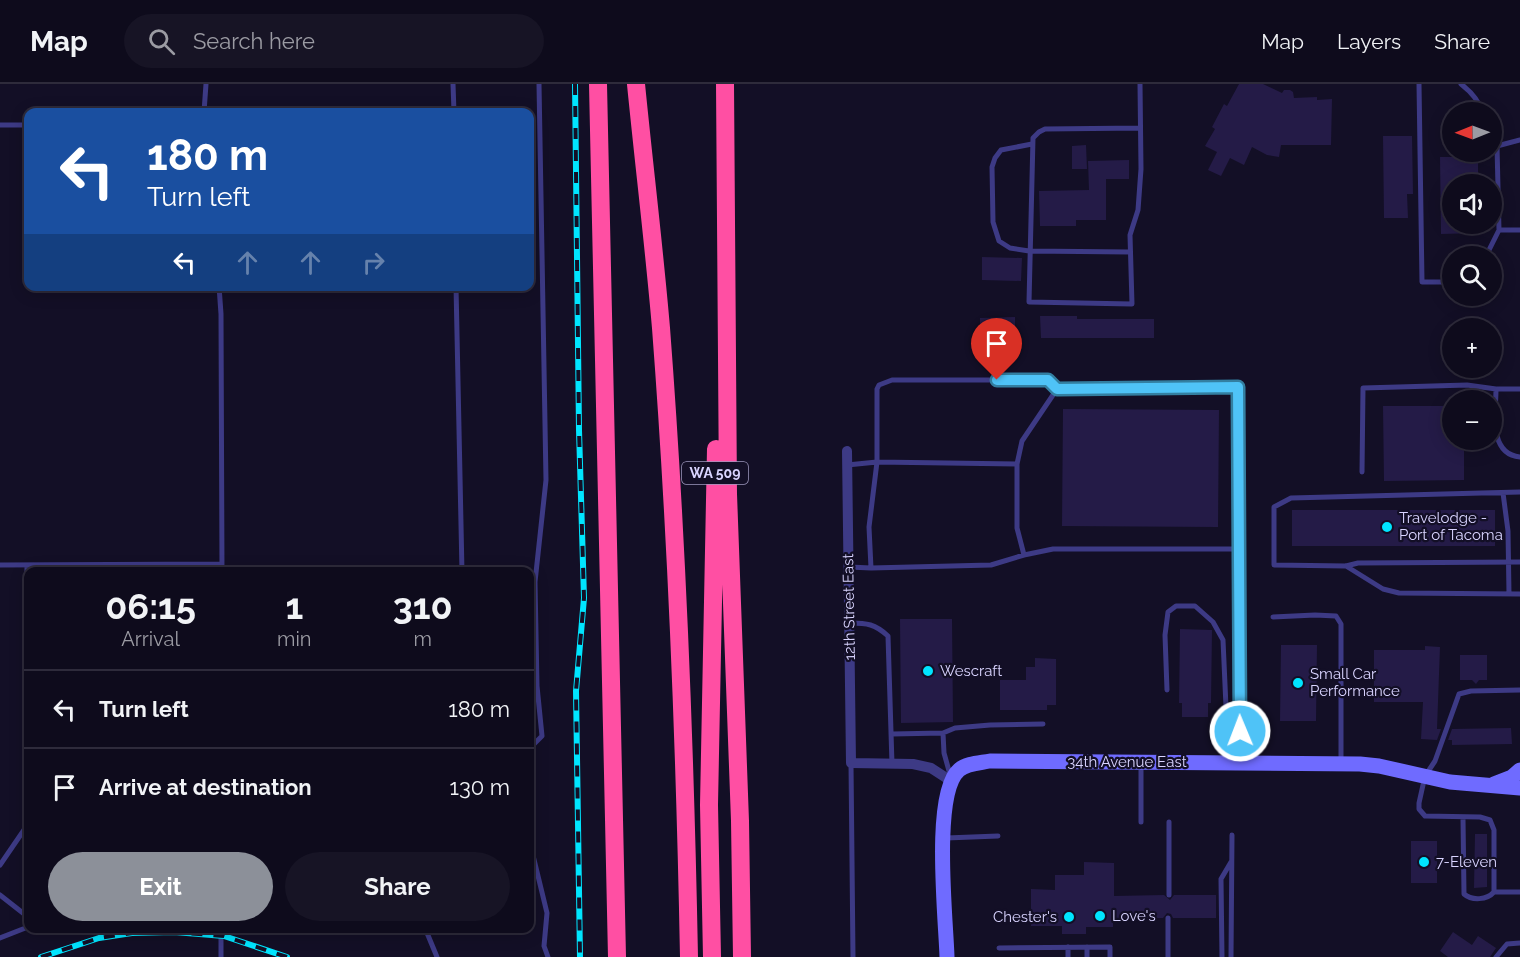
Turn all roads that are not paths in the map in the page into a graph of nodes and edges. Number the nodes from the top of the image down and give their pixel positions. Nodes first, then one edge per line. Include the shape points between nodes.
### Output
1 (206, 84) edge
2 (453, 84) edge
3 (540, 84) edge
4 (598, 84) edge
5 (636, 84) edge
6 (725, 84) edge
7 (1140, 84) edge
8 (1419, 84) edge
9 (1461, 84) edge
10 (1478, 102) edge
11 (204, 108) edge
12 (454, 108) edge
13 (0, 125) edge
14 (24, 125) edge
15 (1140, 128) junction
16 (1520, 140) edge
17 (725, 141) junction
18 (1032, 144) junction
19 (1502, 145) edge
20 (1502, 230) edge
21 (1520, 230) edge
22 (1029, 251) junction
23 (1130, 252) junction
24 (1442, 282) edge
25 (219, 291) edge
26 (456, 291) edge
27 (1057, 389) junction
28 (1496, 389) junction
29 (1520, 389) edge
30 (847, 451) dead end
31 (1520, 457) edge
32 (877, 462) junction
33 (1017, 464) junction
34 (847, 465) junction
35 (1362, 472) dead end
36 (1520, 492) edge
37 (1503, 493) junction
38 (1239, 549) junction
39 (1024, 555) junction
40 (1509, 562) junction
41 (1520, 562) edge
42 (222, 564) joint
43 (0, 565) edge
44 (27, 565) joint
45 (1346, 566) junction
46 (462, 567) edge
47 (849, 567) junction
48 (871, 568) junction
49 (1509, 594) junction
50 (1520, 594) edge
51 (1274, 617) dead end
52 (850, 623) junction
53 (1167, 690) dead end
54 (1520, 690) edge
55 (1240, 714) junction
56 (1043, 724) dead end
57 (943, 733) junction
58 (892, 734) junction
59 (534, 744) edge
60 (1141, 762) junction
61 (1240, 762) junction
62 (851, 763) junction
63 (1341, 763) junction
64 (892, 764) junction
65 (1520, 770) edge
66 (1425, 776) junction
67 (951, 781) junction
68 (1482, 786) junction
69 (1520, 788) edge
70 (1463, 818) junction
71 (1141, 822) dead end
72 (1169, 822) dead end
73 (24, 831) edge
74 (1232, 835) dead end
75 (998, 836) dead end
76 (943, 838) junction
77 (534, 859) edge
78 (1232, 860) junction
79 (0, 865) edge
80 (1494, 892) junction
81 (1520, 892) edge
82 (0, 895) edge
83 (1169, 895) dead end
84 (24, 914) edge
85 (1168, 918) dead end
86 (24, 929) edge
87 (221, 933) edge
88 (427, 933) edge
89 (0, 938) edge
90 (1520, 944) edge
91 (1068, 947) junction
92 (1087, 947) junction
93 (999, 948) dead end
94 (221, 957) edge
95 (436, 957) edge
96 (548, 957) edge
97 (617, 957) edge
98 (689, 957) edge
99 (712, 957) edge
100 (742, 957) edge
101 (853, 957) edge
102 (947, 957) edge
103 (1068, 957) edge
104 (1087, 957) edge
105 (1110, 957) edge
106 (1168, 957) edge
107 (1222, 957) edge
108 (1231, 957) edge
109 (1496, 957) edge

1 - 11 lane
2 - 12 lane
3 - 59 lane via 546,480 535,582 542,736
4 - 97 highway
5 - 98 highway, WA 509 via 661,328 678,591
6 - 17 highway, WA 509
7 - 15 lane
8 - 24 lane via 1422,282
9 - 10 lane
13 - 14 lane
15 - 18 lane via 1045,129 1033,138
15 - 23 lane via 1138,210 1130,235
16 - 19 lane
17 - 99 highway, WA 509 via 712,585
17 - 100 highway via 728,494
18 - 22 lane
18 - 22 lane via 1001,150 992,167 995,232 999,241 1010,248
20 - 21 lane
22 - 23 lane
22 - 23 lane via 1029,302 1132,304
25 - 42 lane
26 - 46 lane
27 - 32 lane via 1048,380 892,380 879,385
27 - 33 lane via 1022,441
27 - 38 lane via 1238,387
28 - 29 lane
28 - 31 lane via 1497,441 1508,455
28 - 35 lane via 1467,385 1363,388
30 - 34 street, 12th Street East
32 - 33 lane
32 - 34 lane
32 - 48 lane via 869,527
33 - 39 lane via 1017,528
34 - 47 street, 12th Street East
36 - 37 lane
37 - 40 lane
37 - 45 lane via 1291,498 1274,507 1274,565
38 - 39 lane via 1053,549
38 - 55 lane
39 - 48 lane via 991,565
40 - 41 lane
40 - 45 lane
40 - 49 lane
42 - 44 lane
43 - 44 lane
45 - 49 lane via 1383,589 1399,593
47 - 48 lane
47 - 52 street, 12th Street East
49 - 50 lane
51 - 63 lane via 1336,616 1341,624
52 - 58 lane via 869,623 888,636
52 - 62 street, 12th Street East
53 - 55 lane via 1168,612 1176,606 1195,606 1213,622 1223,640 1226,707 1229,714
54 - 66 lane via 1471,690 1459,694 1435,761
55 - 61 lane
56 - 57 lane via 974,726
57 - 58 lane
57 - 67 lane
58 - 64 lane
60 - 61 street, 34th Avenue East
60 - 67 street, 34th Avenue East via 990,761 960,770
60 - 71 lane
61 - 63 street, 34th Avenue East
62 - 64 street
62 - 101 lane
63 - 66 street, 34th Avenue East
64 - 67 street via 931,768
65 - 68 street via 1502,783
66 - 68 street, 34th Avenue East
66 - 70 lane via 1419,803 1421,813
67 - 76 street via 946,795
68 - 69 street, 34th Avenue East
70 - 80 lane via 1486,818 1493,824
70 - 80 lane via 1464,894 1485,898
72 - 83 lane
73 - 79 lane
74 - 78 lane
75 - 76 lane
76 - 102 street
77 - 96 lane via 547,913 544,946
78 - 107 lane via 1221,879
78 - 108 lane
80 - 81 lane
82 - 84 lane
85 - 106 lane
86 - 89 lane
87 - 94 lane
88 - 95 lane
90 - 109 lane via 1506,944
91 - 92 lane
91 - 93 lane
91 - 103 lane
92 - 104 lane
92 - 105 lane via 1110,947

